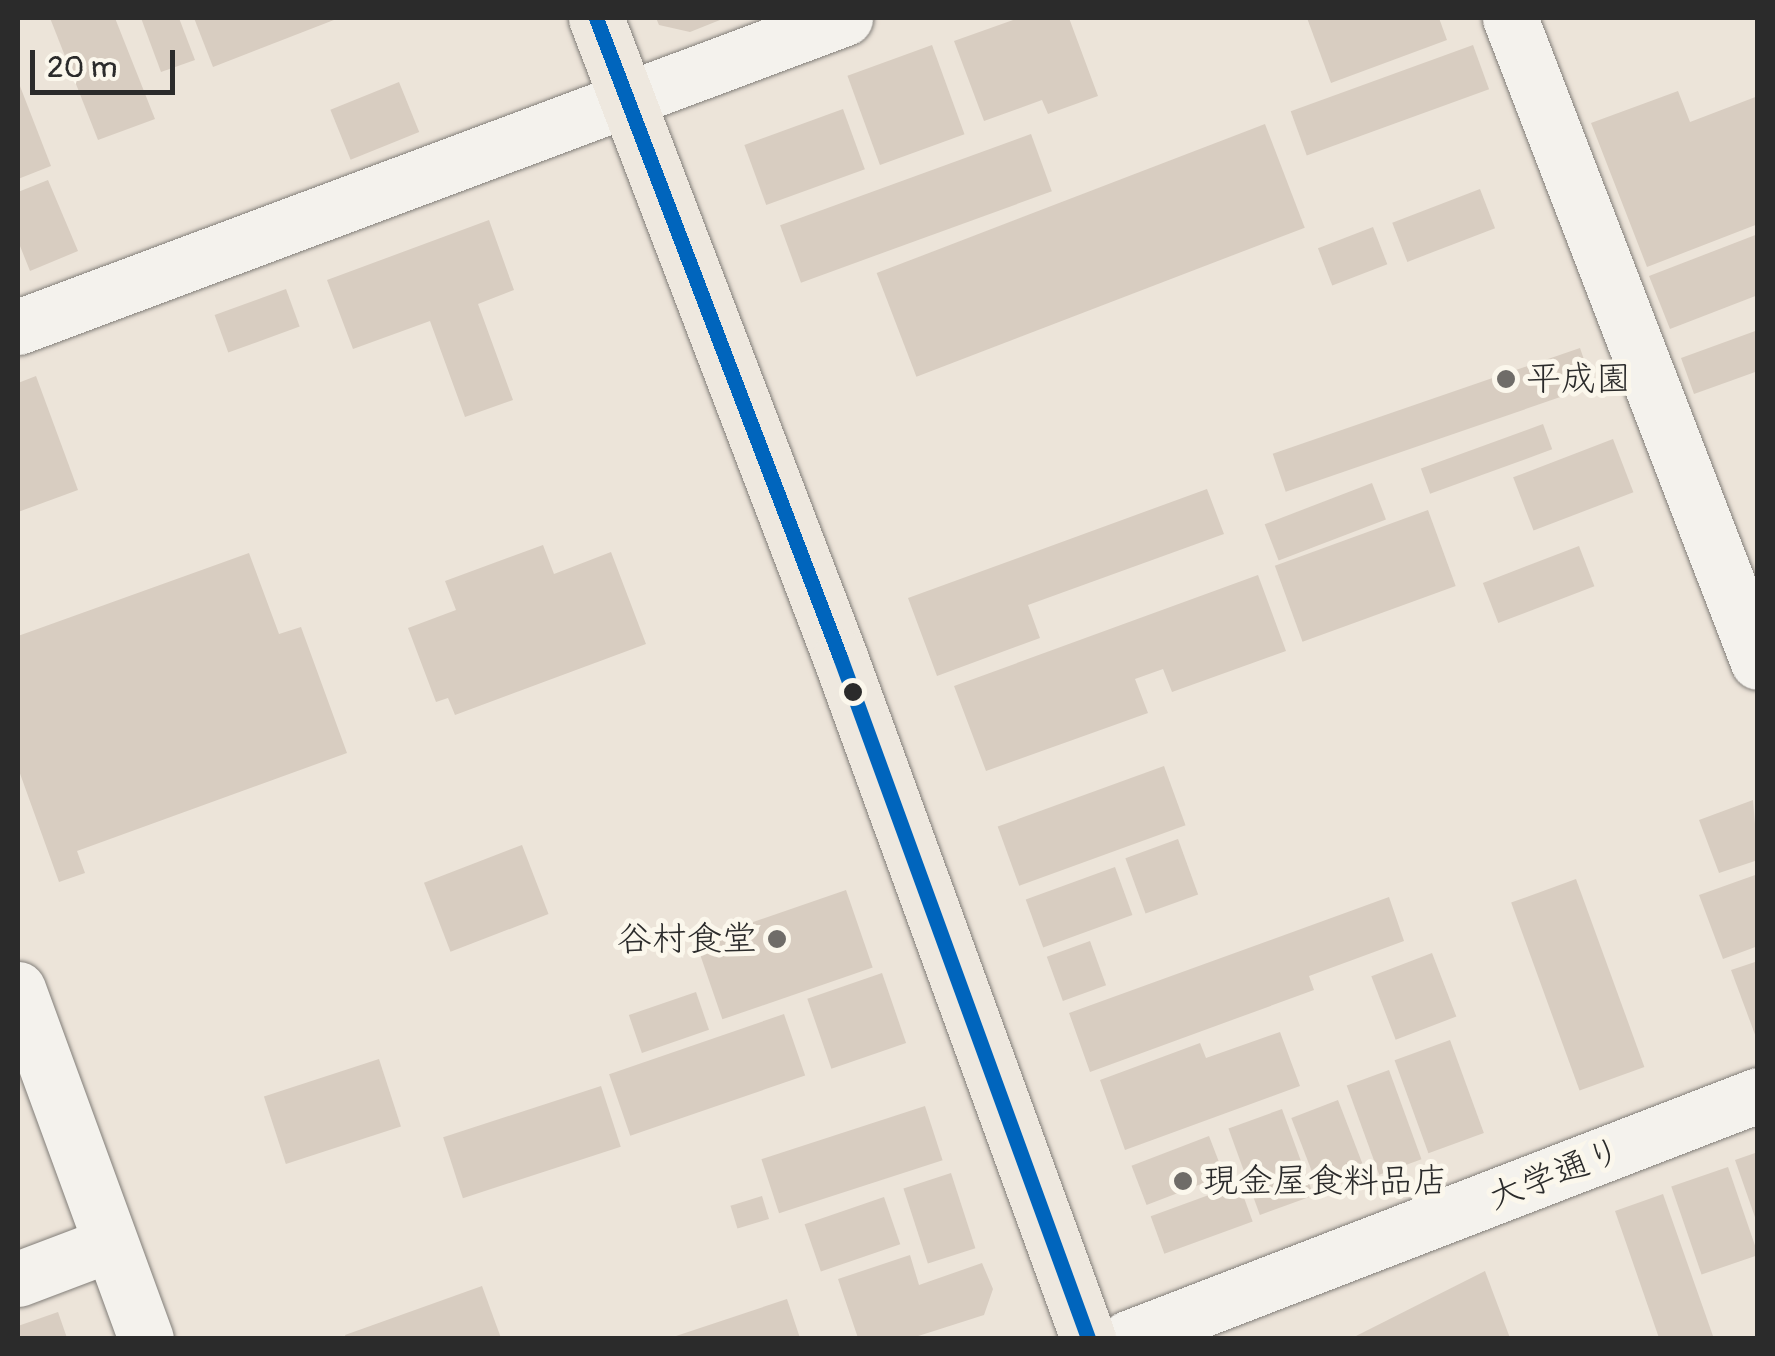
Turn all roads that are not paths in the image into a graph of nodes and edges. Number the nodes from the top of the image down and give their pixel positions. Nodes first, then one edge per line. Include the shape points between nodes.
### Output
1 (596, 18) edge
2 (845, 18) edge
3 (1510, 18) edge
4 (627, 102) junction
5 (18, 327) edge
6 (1758, 662) edge
7 (18, 989) edge
8 (1758, 1095) edge
9 (108, 1245) junction
10 (18, 1279) edge
11 (146, 1338) edge
12 (1088, 1338) edge
13 (1128, 1338) edge

1 - 4 highway
2 - 4 street
3 - 6 street
4 - 5 street
4 - 12 highway
7 - 9 street
8 - 13 street, 大学通り
9 - 10 street
9 - 11 street

